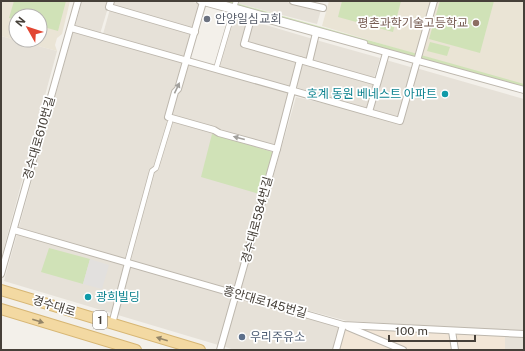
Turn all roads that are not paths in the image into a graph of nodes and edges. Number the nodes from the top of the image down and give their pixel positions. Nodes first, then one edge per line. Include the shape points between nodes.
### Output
1 (78, 1) edge
2 (111, 1) edge
3 (201, 1) edge
4 (214, 1) edge
5 (236, 1) edge
6 (293, 1) edge
7 (434, 1) edge
8 (323, 8) dead end
9 (233, 10) junction
10 (252, 15) junction
11 (71, 28) junction
12 (195, 32) junction
13 (316, 33) junction
14 (386, 53) junction
15 (186, 60) junction
16 (300, 60) junction
17 (417, 60) junction
18 (308, 62) junction
19 (216, 69) junction
20 (377, 82) junction
21 (524, 89) edge
22 (292, 90) junction
23 (369, 112) junction
24 (169, 119) junction
25 (277, 149) junction
26 (14, 230) junction
27 (128, 261) junction
28 (1, 274) edge
29 (1, 290) edge
30 (236, 294) junction
31 (1, 310) edge
32 (112, 324) junction
33 (343, 325) junction
34 (452, 331) junction
35 (524, 334) edge
36 (136, 350) edge
37 (200, 350) edge
38 (220, 350) edge
39 (336, 350) edge
40 (403, 350) edge
41 (455, 350) edge

1 - 11 street, 경수대로610번길
2 - 12 street via 109,7
3 - 9 street
3 - 12 street
4 - 17 street
5 - 9 street
6 - 8 street
7 - 17 street
9 - 10 street
9 - 19 street
10 - 13 street
10 - 16 street via 244,44
11 - 15 street
11 - 26 street, 경수대로610번길
12 - 15 street
13 - 14 street
13 - 18 street
14 - 17 street
14 - 20 street
15 - 19 street
24 -> 15 street
16 - 18 street
16 - 22 street, 경수대로584번길
17 - 21 street
17 - 23 street via 400,121
18 - 20 street
19 - 22 street
20 - 23 street
22 - 23 street
22 - 25 street, 경수대로584번길
25 -> 24 street
24 - 27 street
25 - 30 street, 경수대로584번길
26 - 27 street, 흥안대로145번길
26 - 28 street, 경수대로610번길
27 - 30 street, 흥안대로145번길
27 - 32 street
29 - 32 main road, 경수대로 / 1
30 - 33 street, 흥안대로145번길
30 - 38 street, 경수대로584번길
31 -> 36 main road, 경수대로 / 1
37 -> 32 main road, 경수대로 / 1
33 - 34 street, 흥안대로145번길
33 - 39 street
33 - 40 street
34 - 35 street, 흥안대로145번길
34 - 41 street

